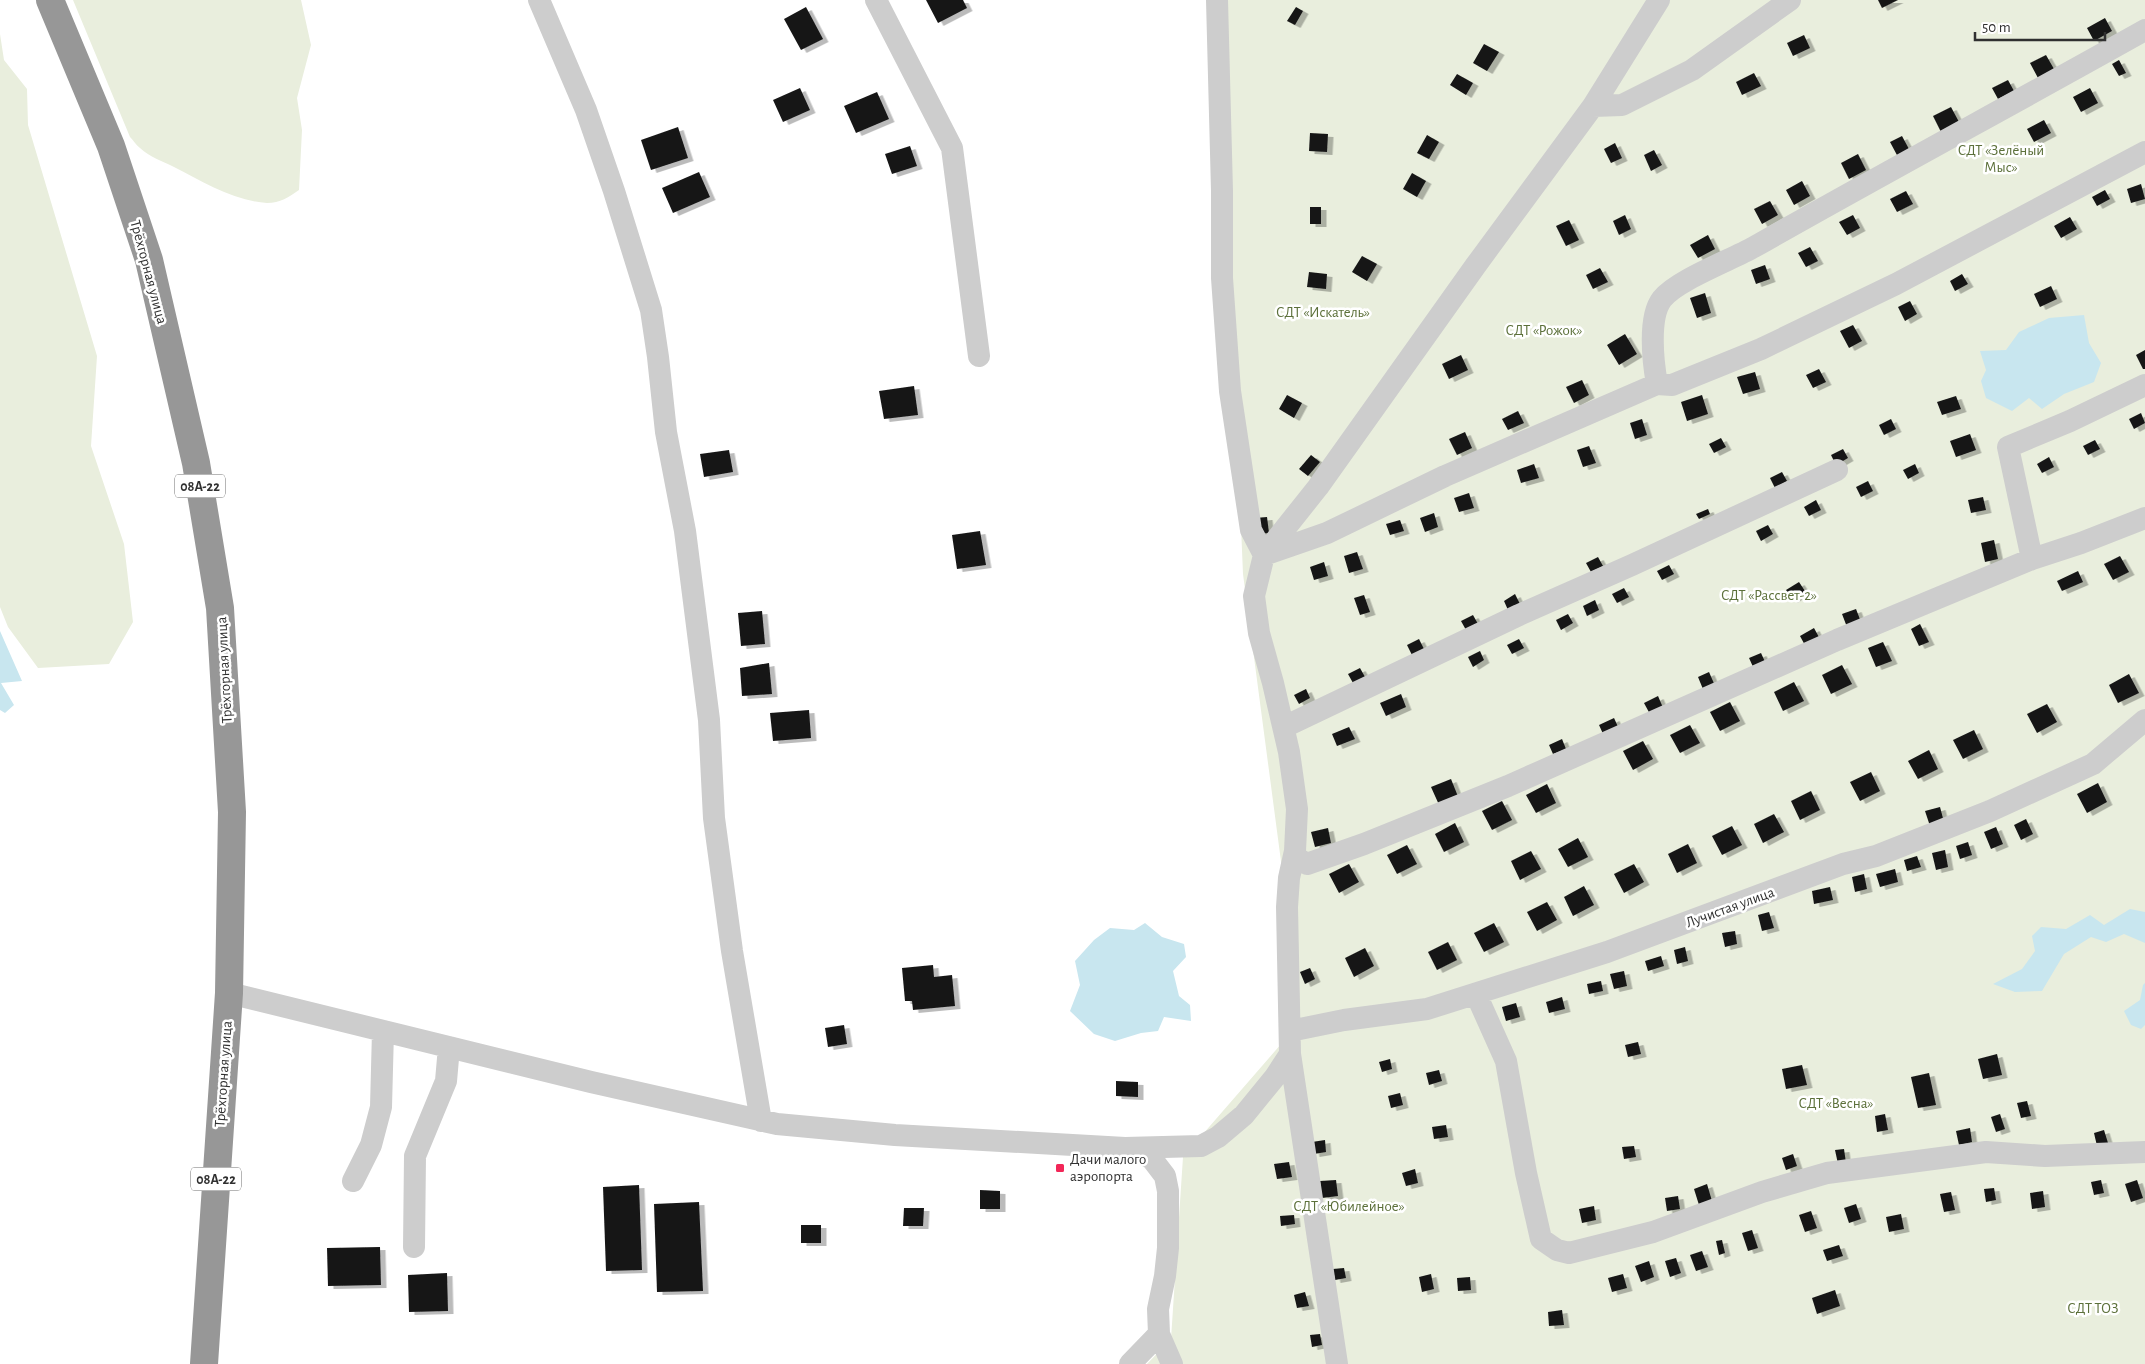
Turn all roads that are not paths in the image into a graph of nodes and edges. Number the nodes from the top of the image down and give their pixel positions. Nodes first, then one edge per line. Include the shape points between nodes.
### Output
1 (50, 0) edge
2 (539, 0) edge
3 (876, 0) edge
4 (1217, 0) edge
5 (1659, 0) edge
6 (1790, 0) edge
7 (2145, 30) edge
8 (1593, 106) junction
9 (2145, 152) edge
10 (979, 356) dead end
11 (1657, 384) junction
12 (2145, 385) edge
13 (1837, 470) dead end
14 (2145, 518) edge
15 (1264, 555) junction
16 (2032, 559) junction
17 (2145, 720) edge
18 (1284, 727) junction
19 (1294, 856) junction
20 (229, 993) junction
21 (1476, 994) junction
22 (1290, 1030) junction
23 (383, 1031) junction
24 (449, 1047) junction
25 (1290, 1054) junction
26 (761, 1121) junction
27 (1134, 1148) junction
28 (2145, 1152) edge
29 (353, 1180) dead end
30 (414, 1247) dead end
31 (1159, 1334) junction
32 (204, 1364) edge
33 (1130, 1364) edge
34 (1172, 1364) edge
35 (1337, 1364) edge

1 - 20 highway, Трёхгорная улица / 08А-22 via 111,146 149,260 196,463 221,618 232,812
2 - 26 street via 586,110 650,310 709,720 715,828
3 - 10 street via 952,148
4 - 15 street via 1222,278 1230,390 1251,530
5 - 8 street
6 - 8 street via 1692,70 1622,105
7 - 11 street via 1743,253 1674,287 1661,300 1653,325 1653,362
8 - 15 street via 1318,487
9 - 11 street via 1896,284 1761,350 1672,386
11 - 15 street via 1445,476 1327,533
12 - 16 street via 2008,447
13 - 18 street via 1518,614
14 - 16 street
15 - 18 street via 1254,596 1259,633
16 - 19 street via 1838,640 1508,786 1364,844 1307,864
17 - 21 street, Лучистая улица via 2093,764 1990,811 1876,856 1843,864 1607,952
18 - 19 street via 1297,809
19 - 22 street via 1287,907
20 - 23 street
20 - 32 highway, Трёхгорная улица / 08А-22
21 - 22 street, Лучистая улица via 1427,1009
21 - 28 street via 1506,1061 1541,1239 1563,1252 1653,1232 1762,1192 1828,1173 1986,1152 2045,1156
22 - 25 street
23 - 24 street
23 - 29 street via 381,1107 371,1145
24 - 26 street
24 - 30 street via 446,1081 415,1156
25 - 27 street via 1249,1109 1218,1137 1201,1146
25 - 35 street
26 - 27 street via 895,1135
27 - 31 street via 1152,1159 1164,1176 1168,1191 1168,1248 1158,1309
31 - 33 street
31 - 34 street

